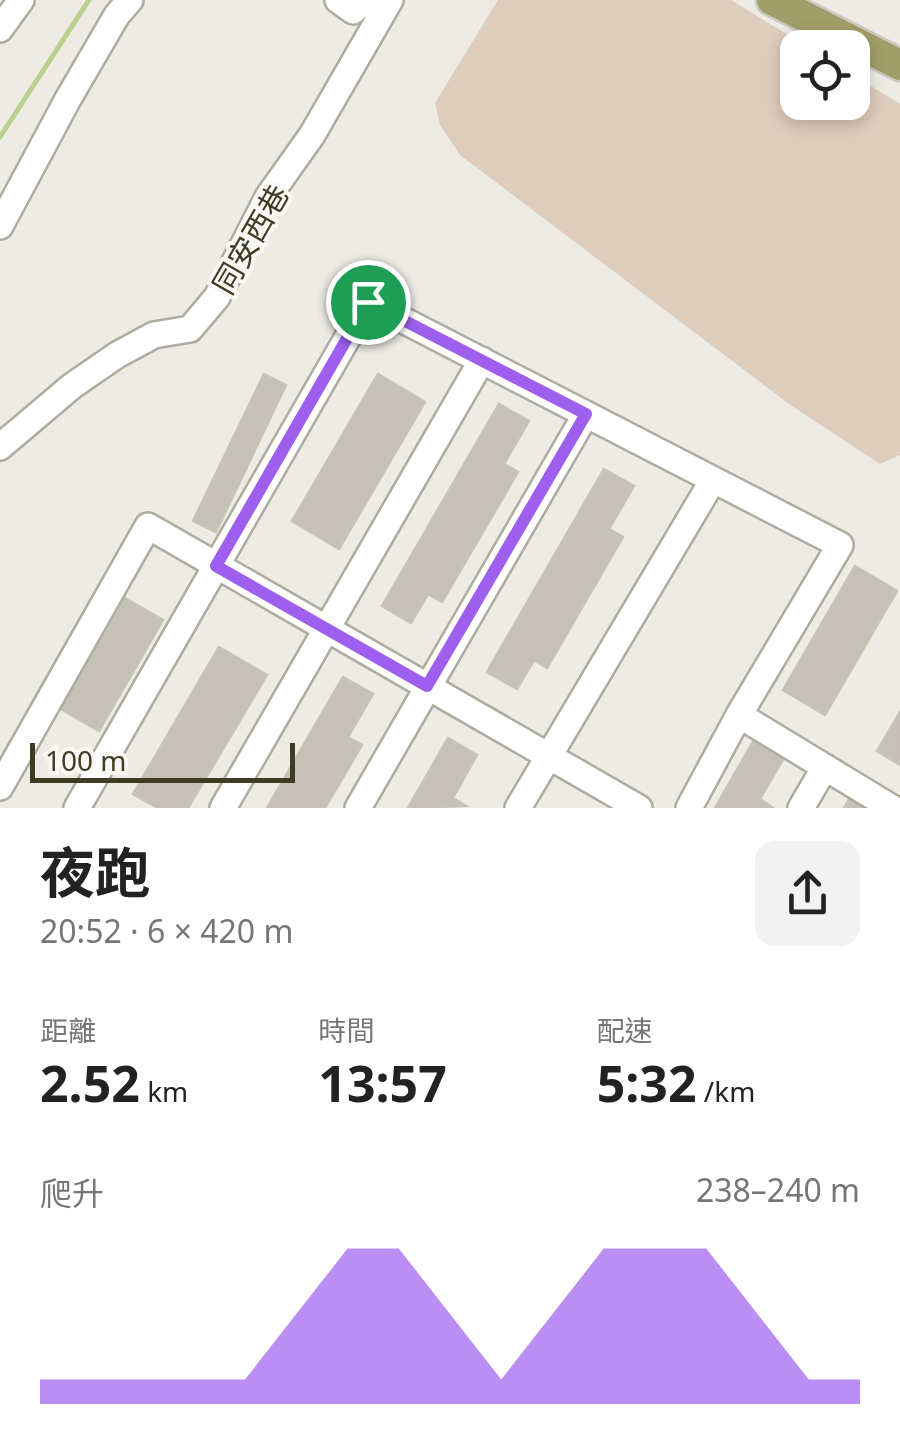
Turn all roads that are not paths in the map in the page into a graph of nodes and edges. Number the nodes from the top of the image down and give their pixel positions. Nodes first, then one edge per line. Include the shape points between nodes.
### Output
1 (21, 0) edge
2 (130, 0) edge
3 (338, 0) edge
4 (365, 0) edge
5 (390, 0) edge
6 (772, 0) edge
7 (0, 29) edge
8 (900, 65) edge
9 (0, 226) edge
10 (482, 360) junction
11 (586, 414) junction
12 (0, 447) edge
13 (713, 480) junction
14 (216, 566) junction
15 (327, 629) junction
16 (427, 686) junction
17 (739, 715) junction
18 (548, 756) junction
19 (824, 767) junction
20 (0, 787) edge
21 (77, 808) edge
22 (223, 808) edge
23 (358, 808) edge
24 (518, 808) edge
25 (639, 808) edge
26 (689, 808) edge
27 (801, 808) edge
28 (892, 808) edge

1 - 7 street
2 - 9 street
3 - 4 street via 353,11
5 - 12 street, 同安西巷 via 206,311 190,329 154,335 117,355
6 - 8 main road
10 - 11 street
10 - 14 street via 368,302
10 - 15 street
11 - 13 street
11 - 16 street
13 - 17 street via 840,545
13 - 18 street
14 - 15 street
14 - 20 street via 148,526
14 - 21 street
15 - 16 street
15 - 22 street
16 - 18 street
16 - 23 street
17 - 19 street
17 - 26 street
18 - 24 street
18 - 25 street
19 - 27 street
19 - 28 street

